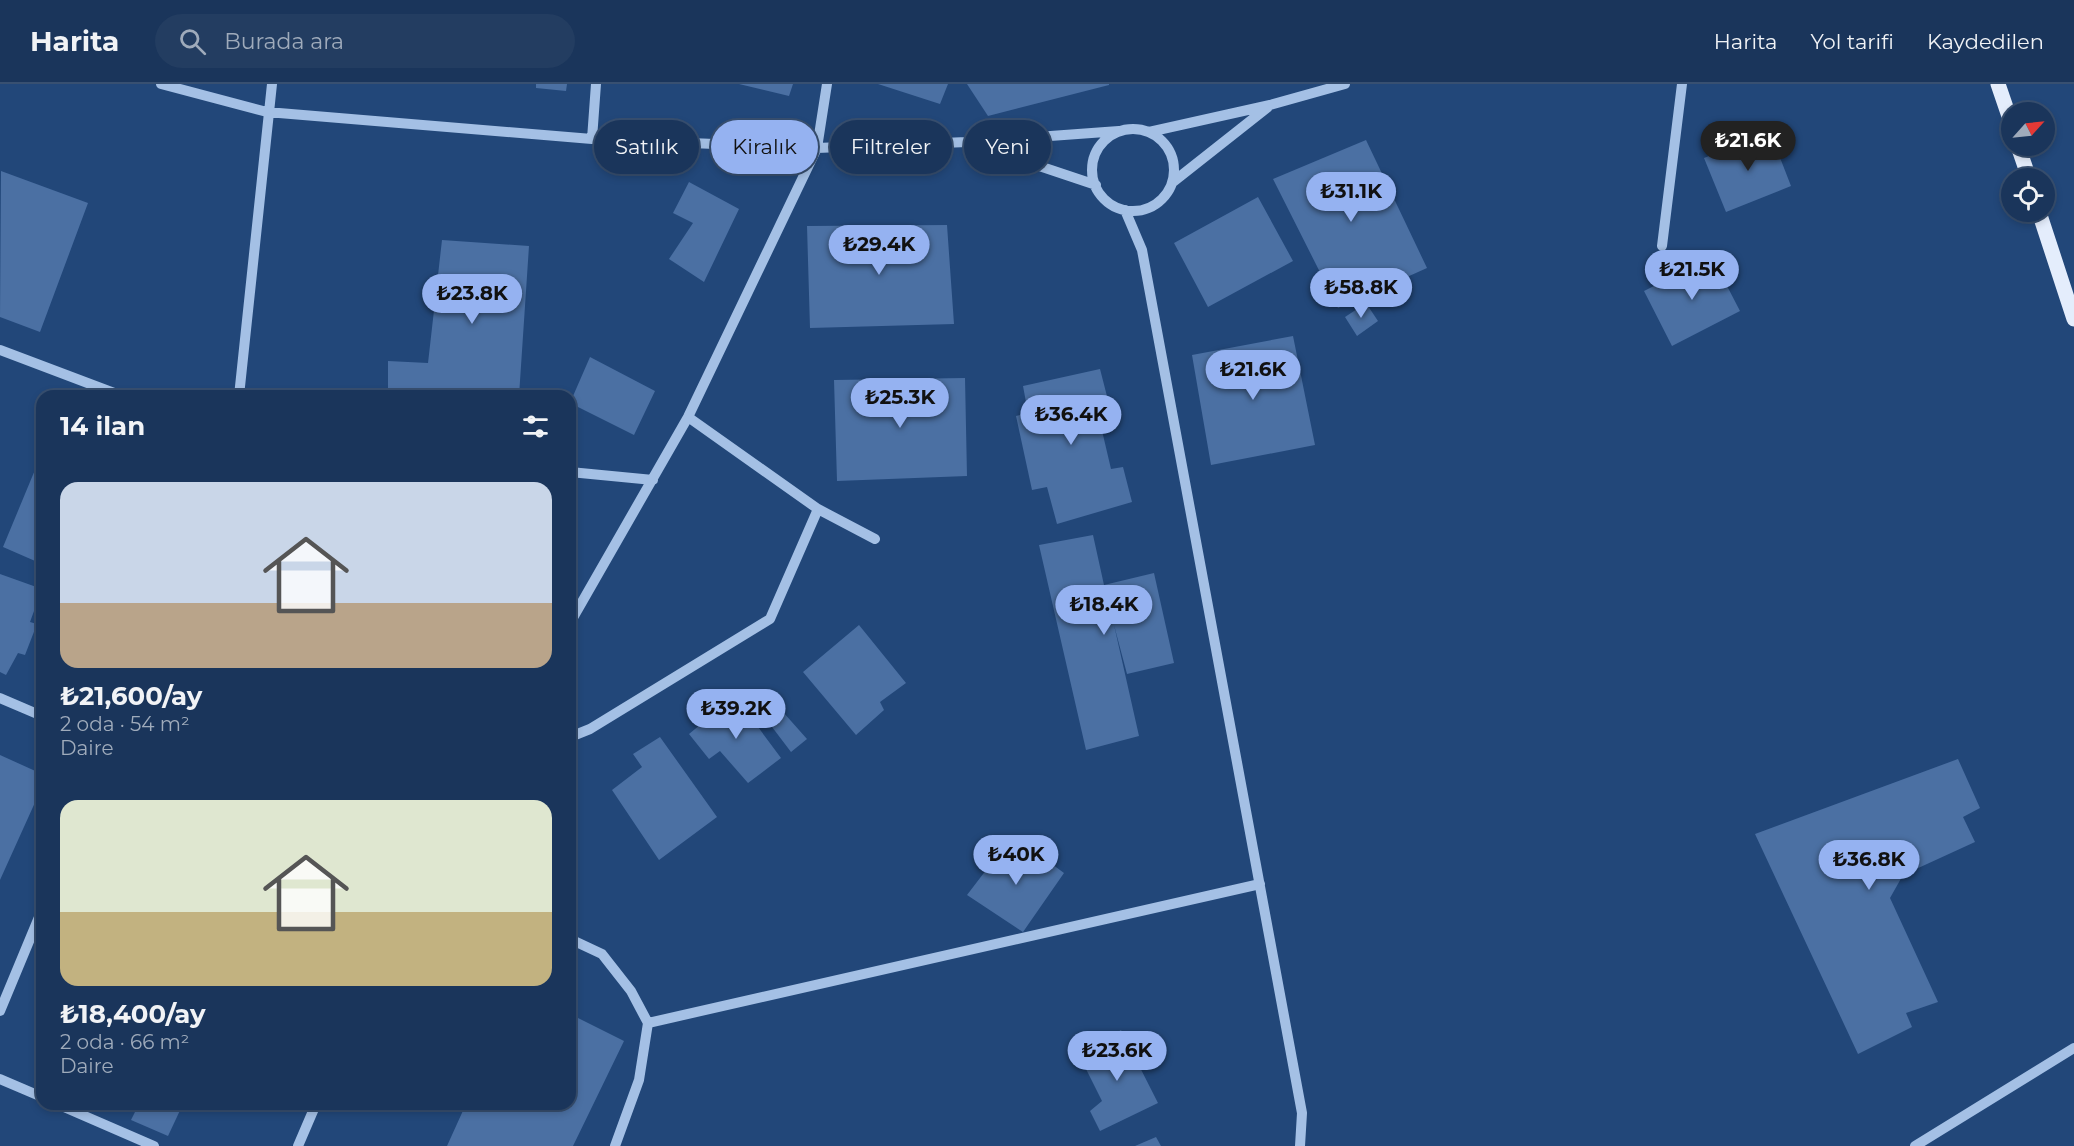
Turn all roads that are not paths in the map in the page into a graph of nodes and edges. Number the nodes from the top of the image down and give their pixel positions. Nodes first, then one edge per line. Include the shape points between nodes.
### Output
1 (161, 84) edge
2 (272, 84) edge
3 (596, 84) edge
4 (827, 84) edge
5 (1346, 84) edge
6 (1682, 84) edge
7 (1998, 84) edge
8 (2004, 102) edge
9 (1270, 105) junction
10 (267, 112) junction
11 (1119, 130) junction
12 (1149, 132) junction
13 (1051, 135) edge
14 (592, 139) junction
15 (818, 142) edge
16 (964, 142) edge
17 (711, 144) edge
18 (818, 148) edge
19 (1051, 170) edge
20 (805, 174) edge
21 (1173, 182) junction
22 (1096, 185) junction
23 (1125, 210) junction
24 (2042, 222) edge
25 (1662, 246) dead end
26 (2074, 319) edge
27 (0, 350) edge
28 (106, 390) edge
29 (240, 390) edge
30 (688, 417) junction
31 (576, 473) edge
32 (653, 480) junction
33 (818, 509) junction
34 (875, 539) dead end
35 (576, 613) edge
36 (0, 698) edge
37 (36, 713) edge
38 (576, 735) edge
39 (1260, 884) junction
40 (36, 924) edge
41 (576, 942) edge
42 (0, 1011) edge
43 (648, 1023) junction
44 (2074, 1048) edge
45 (0, 1079) edge
46 (36, 1095) edge
47 (71, 1110) edge
48 (313, 1110) edge
49 (154, 1146) edge
50 (298, 1146) edge
51 (615, 1146) edge
52 (1300, 1146) edge
53 (1915, 1146) edge

1 - 10 street
2 - 10 street
3 - 14 street
4 - 15 street
5 - 9 street
6 - 25 street
7 - 8 main road
9 - 12 street
9 - 21 street
10 - 14 street
10 - 29 street
11 - 12 street
11 - 13 street
11 - 22 street via 1096,150 1092,165
12 - 21 street via 1171,152
14 - 17 street
16 - 18 street
19 - 22 street
20 - 30 street
21 - 23 street via 1154,206
22 - 23 street via 1111,205
23 - 39 street via 1142,250
24 - 26 main road
27 - 28 street
30 - 32 street
30 - 33 street
31 - 32 street
32 - 35 street
33 - 34 street
33 - 38 street via 770,619
36 - 37 street
39 - 43 street
39 - 52 street via 1302,1113
40 - 42 street
41 - 43 street via 602,954 631,991
43 - 51 street via 639,1080
44 - 53 street
45 - 46 street
47 - 49 street
48 - 50 street

